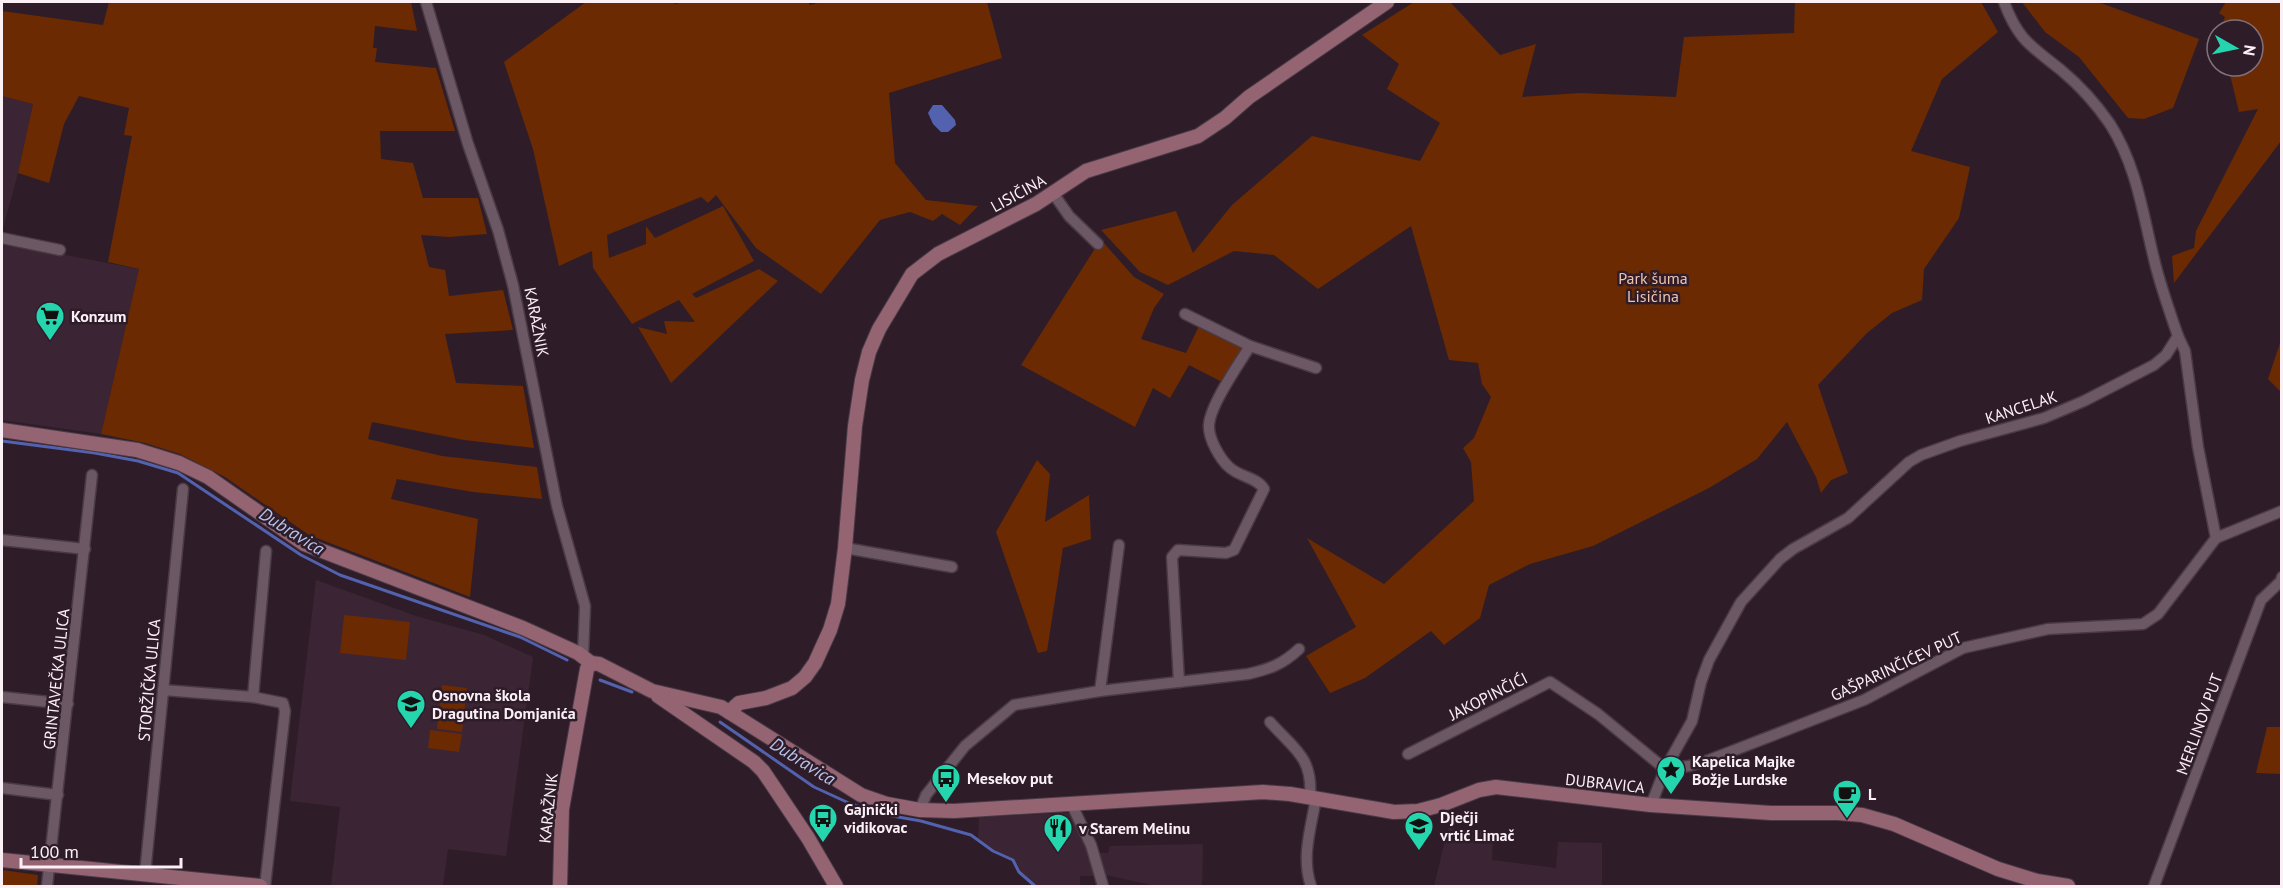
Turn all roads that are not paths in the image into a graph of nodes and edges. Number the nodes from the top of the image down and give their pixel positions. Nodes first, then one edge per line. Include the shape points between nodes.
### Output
1 (426, 2) edge
2 (1388, 2) edge
3 (2004, 2) edge
4 (1053, 193) junction
5 (2, 238) edge
6 (1098, 244) dead end
7 (60, 250) dead end
8 (1185, 315) dead end
9 (2178, 336) junction
10 (1250, 346) junction
11 (1316, 368) dead end
12 (2, 430) edge
13 (92, 475) dead end
14 (183, 489) dead end
15 (2282, 512) edge
16 (2216, 538) junction
17 (2, 540) edge
18 (1119, 545) dead end
19 (845, 548) junction
20 (85, 549) junction
21 (266, 551) dead end
22 (952, 567) dead end
23 (2282, 577) edge
24 (1299, 649) dead end
25 (587, 660) junction
26 (1179, 682) junction
27 (163, 690) junction
28 (651, 691) junction
29 (1100, 692) junction
30 (2, 697) edge
31 (253, 697) junction
32 (68, 704) junction
33 (713, 704) junction
34 (729, 712) junction
35 (1270, 722) dead end
36 (698, 723) junction
37 (1408, 754) dead end
38 (1665, 769) junction
39 (2, 788) edge
40 (58, 795) junction
41 (1313, 798) junction
42 (1071, 804) junction
43 (1651, 805) junction
44 (920, 810) junction
45 (2, 860) edge
46 (50, 865) junction
47 (145, 874) junction
48 (47, 886) edge
49 (260, 886) edge
50 (265, 886) edge
51 (560, 886) edge
52 (836, 886) edge
53 (1103, 886) edge
54 (1311, 886) edge
55 (2068, 886) edge
56 (2154, 886) edge

1 - 25 street, KARAŽNIK via 513,285 554,496 585,606
2 - 4 street, LISIČINA via 1198,136 1086,171
3 - 9 street via 2021,35 2085,93 2119,140 2135,176 2156,266
4 - 6 street via 1069,216
4 - 19 street, LISIČINA via 922,264 894,303 869,352 862,380
5 - 7 street
8 - 10 street
9 - 16 street via 2185,351
9 - 38 street, KANCELAK via 2154,365 2084,401 2044,418 1921,455 1848,518 1780,559 1741,602 1726,626 1708,660 1692,721
10 - 11 street
10 - 26 street via 1214,409 1209,426 1230,468 1264,489 1234,550 1178,550 1172,557
12 - 25 street, DUBRAVICA via 137,450 179,464 208,477 304,544 523,628
13 - 20 street, GRINTAVEČKA ULICA
14 - 27 street, STORŽIČKA ULICA
15 - 16 street
16 - 38 street, GAŠPARINČIĆEV PUT via 2158,614 2143,624 2049,629 1963,648 1854,704 1709,760
17 - 20 street
18 - 29 street
19 - 22 street
19 - 34 street, LISIČINA via 838,604 830,630 805,677 792,688 739,703
20 - 32 street, GRINTAVEČKA ULICA
21 - 31 street
23 - 56 street, MERLINOV PUT via 2261,600
24 - 26 street via 1273,669
25 - 28 street, DUBRAVICA
25 - 51 street, KARAŽNIK via 564,793
26 - 29 street
27 - 31 street
27 - 47 street, STORŽIČKA ULICA
28 - 33 street, DUBRAVICA
28 - 36 street
29 - 44 street via 1014,705 965,746 926,795
30 - 32 street
31 - 50 street via 284,703 285,711
32 - 40 street, GRINTAVEČKA ULICA
33 - 34 street, DUBRAVICA
33 - 36 street
34 - 44 street, DUBRAVICA via 861,795
35 - 41 street via 1308,766
36 - 52 street via 763,771
37 - 38 street, JAKOPINČIĆI via 1550,682 1598,714
38 - 43 street, KANCELAK
39 - 40 street
40 - 46 street, GRINTAVEČKA ULICA
41 - 42 street, DUBRAVICA via 1263,792
41 - 43 street, DUBRAVICA via 1394,812 1418,811 1496,787
41 - 54 street via 1306,850
42 - 44 street, DUBRAVICA
42 - 53 street via 1091,845
43 - 55 street, DUBRAVICA via 1862,815 1894,824 1998,869
45 - 46 street
46 - 47 street
46 - 48 street, GRINTAVEČKA ULICA
47 - 49 street

